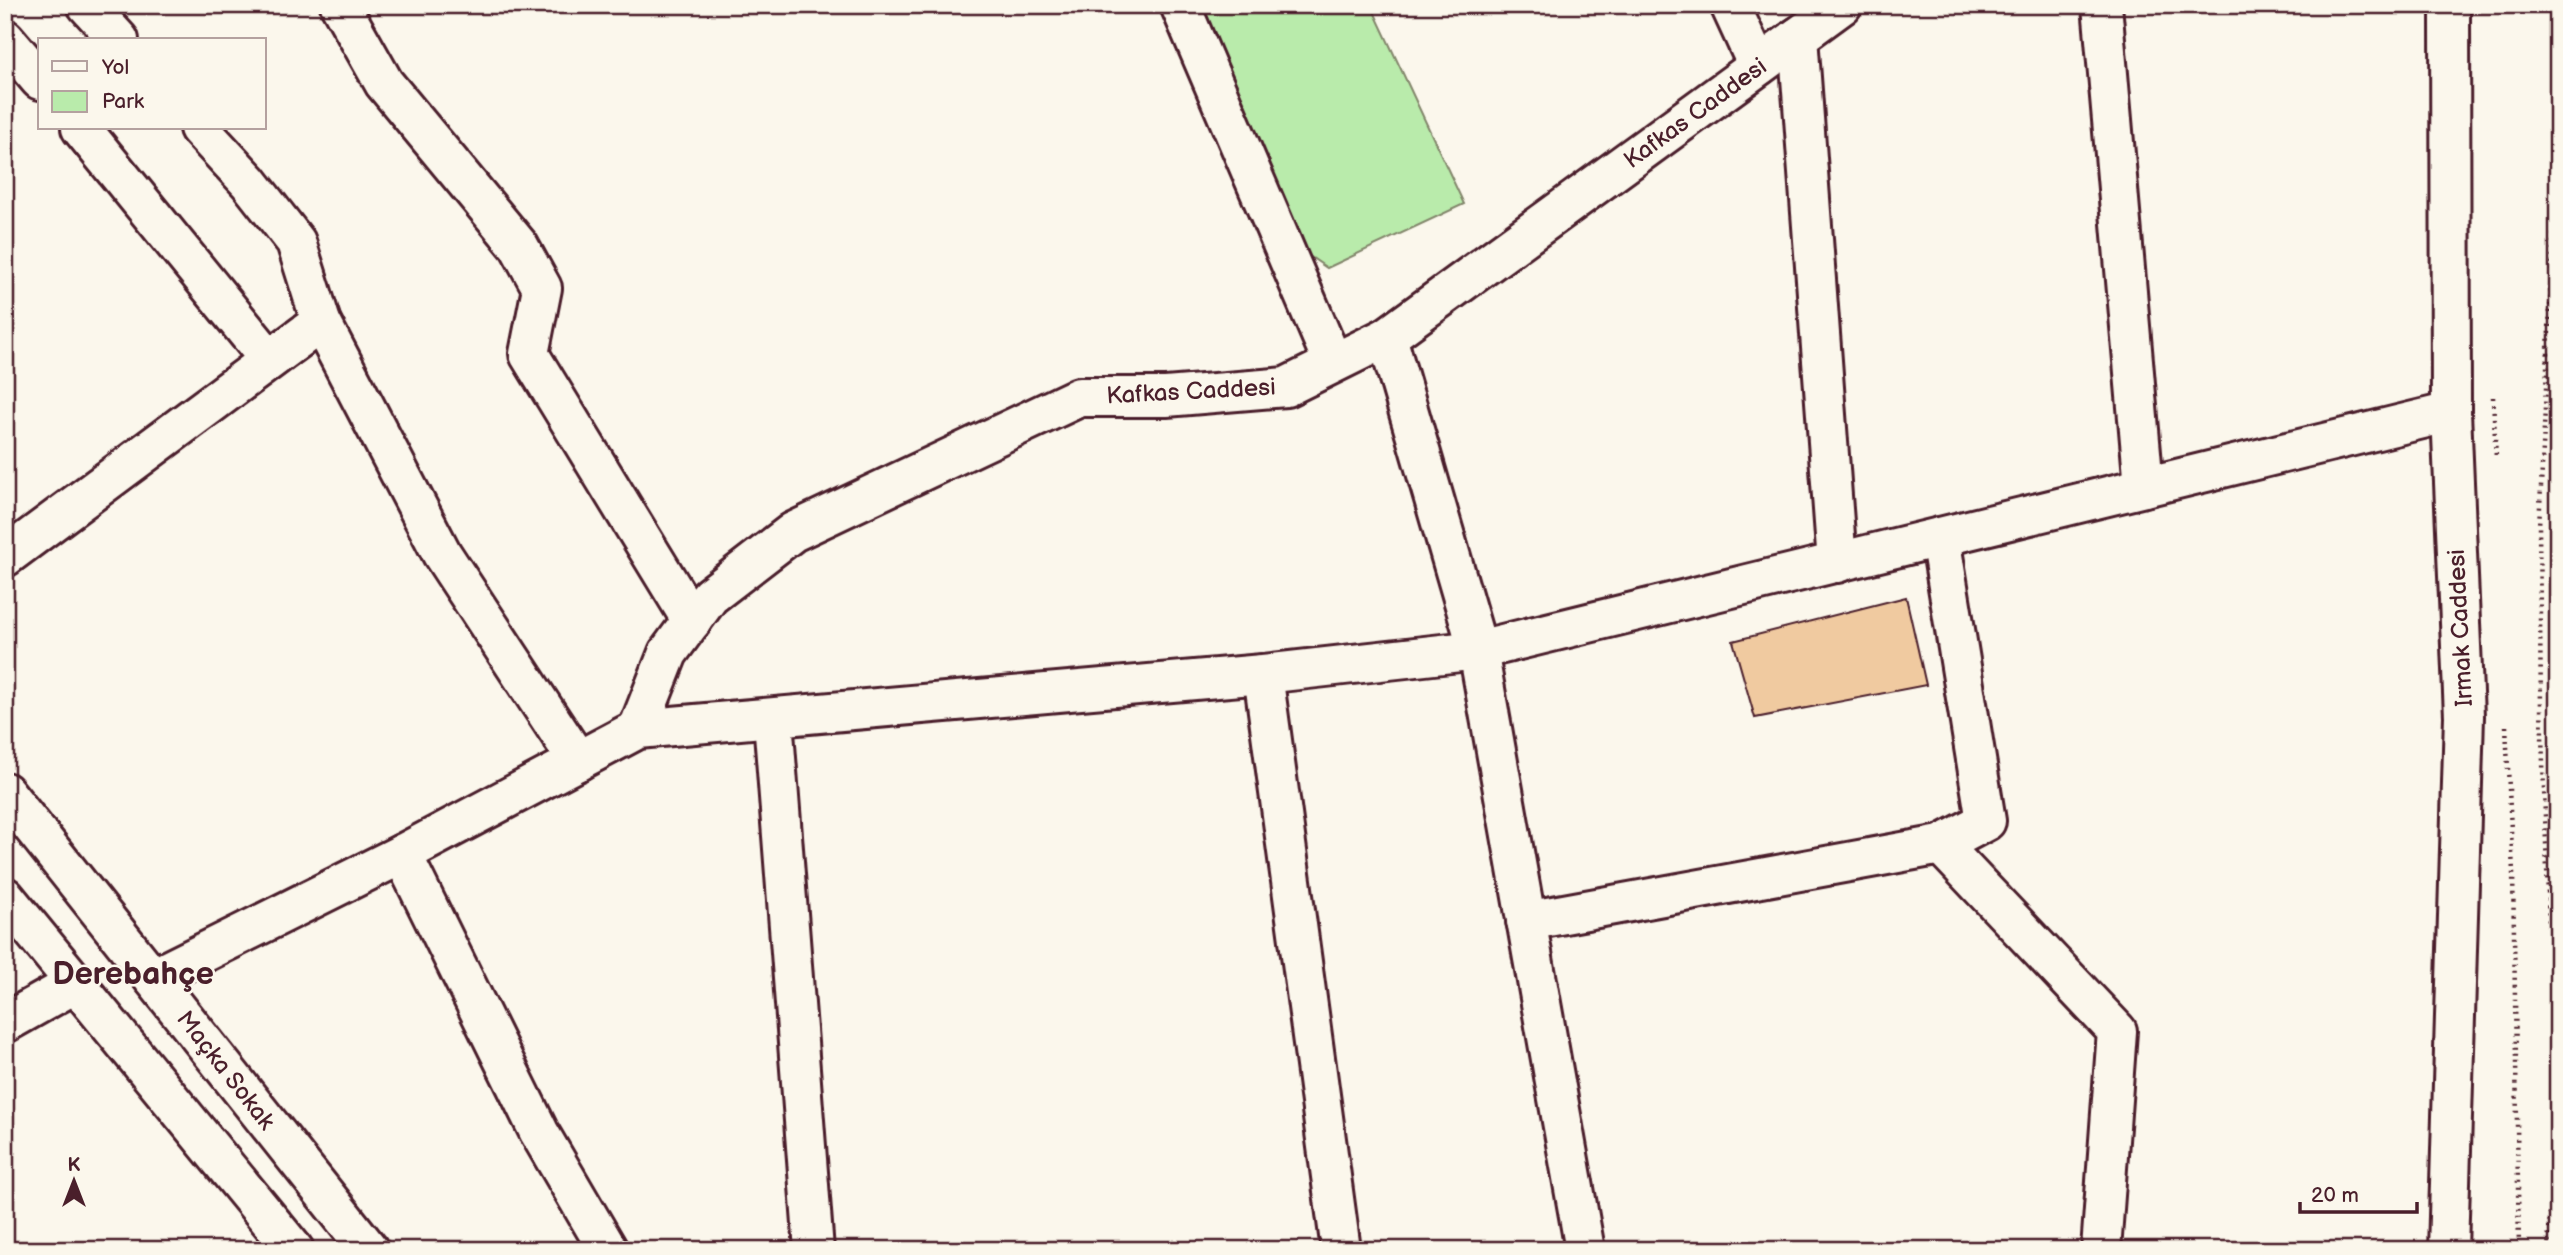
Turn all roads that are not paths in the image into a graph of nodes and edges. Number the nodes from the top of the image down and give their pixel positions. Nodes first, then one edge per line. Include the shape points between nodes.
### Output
1 (87, 5) edge
2 (340, 5) edge
3 (1180, 5) edge
4 (1730, 5) edge
5 (1842, 5) edge
6 (2102, 5) edge
7 (2450, 5) edge
8 (1798, 37) junction
9 (117, 38) edge
10 (5, 39) edge
11 (1758, 66) junction
12 (38, 78) edge
13 (82, 130) edge
14 (201, 130) edge
15 (321, 322) junction
16 (1387, 337) junction
17 (269, 359) junction
18 (1333, 363) junction
19 (2451, 412) junction
20 (2144, 487) junction
21 (1940, 537) junction
22 (5, 556) edge
23 (1837, 563) junction
24 (692, 621) junction
25 (1478, 650) junction
26 (1263, 674) junction
27 (774, 719) junction
28 (638, 729) junction
29 (578, 761) junction
30 (5, 792) edge
31 (1941, 845) junction
32 (402, 854) junction
33 (5, 897) edge
34 (1527, 921) junction
35 (153, 978) junction
36 (76, 983) junction
37 (5, 1023) edge
38 (294, 1250) edge
39 (369, 1250) edge
40 (608, 1250) edge
41 (814, 1250) edge
42 (1342, 1250) edge
43 (1585, 1250) edge
44 (2101, 1250) edge
45 (2448, 1250) edge

1 - 9 street
2 - 24 street via 384,83 519,246 542,288 529,354
3 - 18 street
4 - 11 street
5 - 8 street, Kafkas Caddesi
6 - 20 street
7 - 19 street, Irmak Caddesi
8 - 11 street, Kafkas Caddesi
8 - 23 street
10 - 12 street
11 - 16 street, Kafkas Caddesi
13 - 17 street
14 - 15 street via 296,242
15 - 17 street
15 - 29 street via 442,554
16 - 18 street, Kafkas Caddesi
16 - 25 street
17 - 22 street
18 - 24 street, Kafkas Caddesi via 1286,387 1166,397 1079,397 793,532 710,596
19 - 20 street
19 - 45 street, Irmak Caddesi via 2465,716
20 - 21 street
21 - 23 street
21 - 31 street via 1986,821
23 - 25 street
24 - 28 street, Kafkas Caddesi via 668,653
25 - 26 street
25 - 34 street
26 - 27 street
26 - 42 street
27 - 28 street
27 - 41 street
28 - 29 street
29 - 32 street
30 - 35 street, Maçka Sokak
31 - 34 street
31 - 44 street via 2116,1031
32 - 35 street
32 - 40 street via 539,1132
33 - 36 street
34 - 43 street
35 - 39 street, Maçka Sokak
36 - 37 street
36 - 38 street

